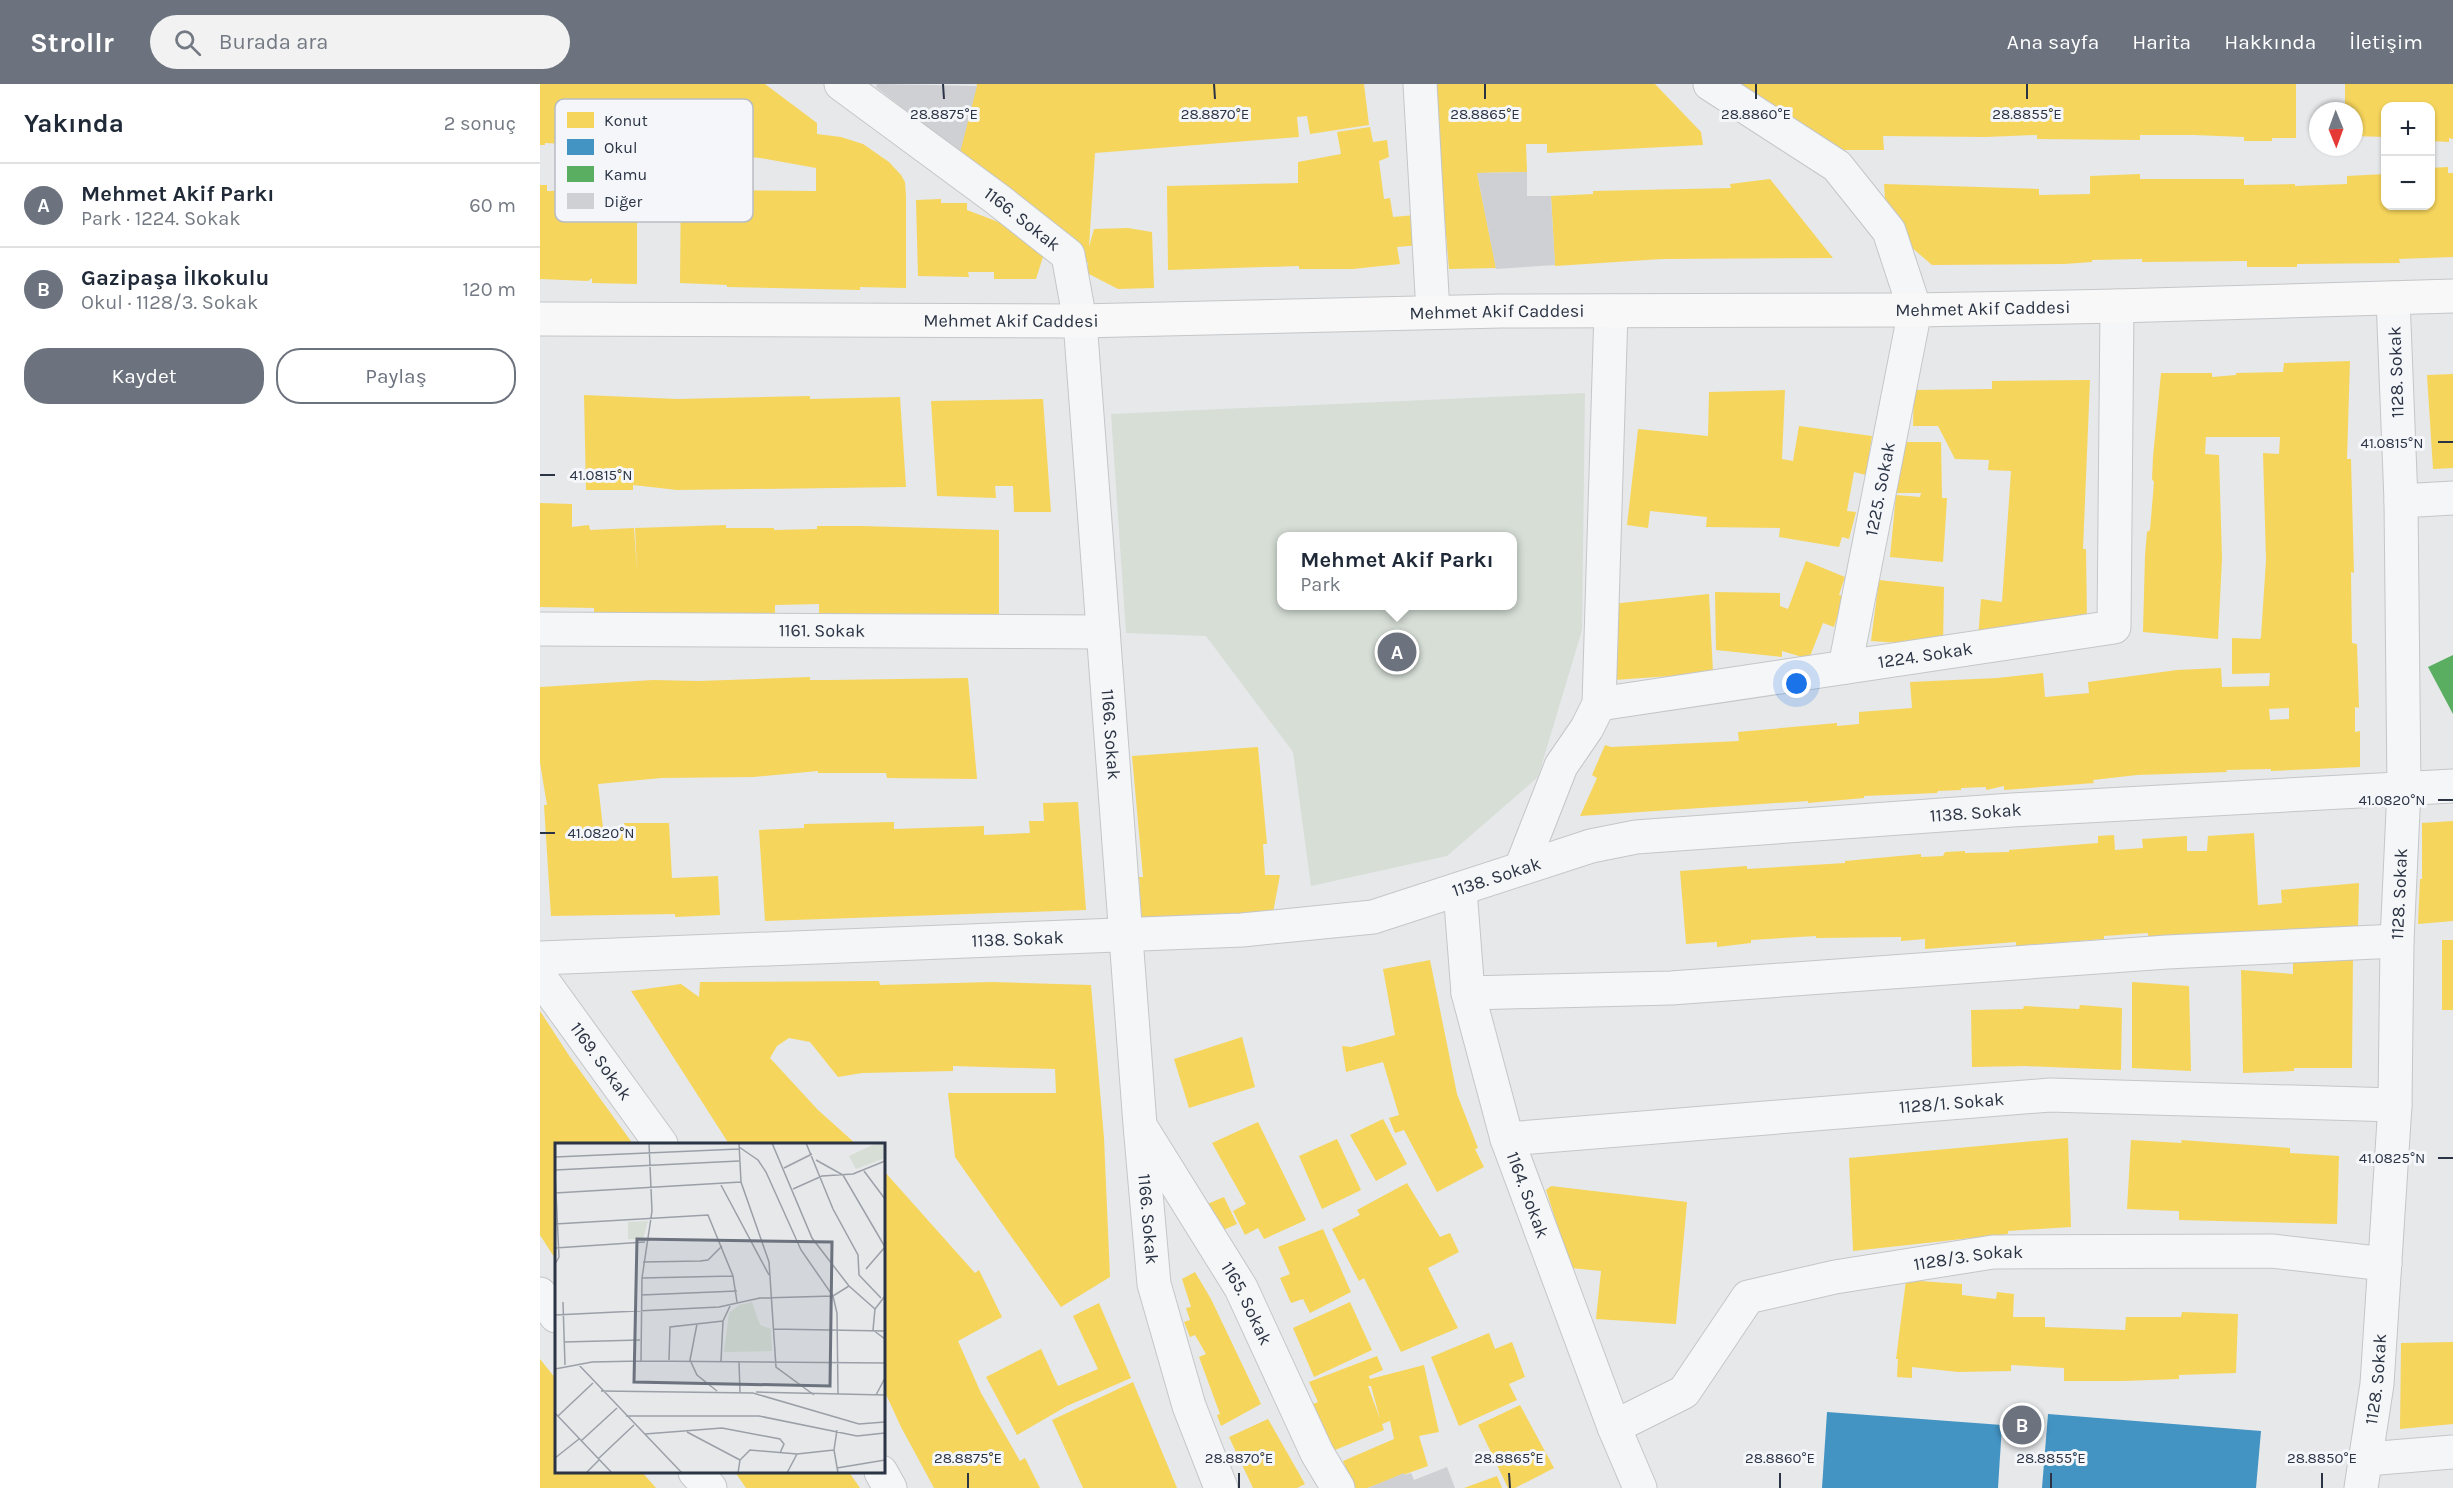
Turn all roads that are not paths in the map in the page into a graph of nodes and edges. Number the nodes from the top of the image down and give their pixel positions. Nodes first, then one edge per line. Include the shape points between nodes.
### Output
1 (842, 84) edge
2 (1420, 84) edge
3 (1710, 84) edge
4 (2453, 296) edge
5 (2393, 298) junction
6 (2117, 306) junction
7 (1915, 310) junction
8 (1433, 312) junction
9 (1611, 312) junction
10 (540, 319) edge
11 (1080, 321) junction
12 (2453, 498) edge
13 (2401, 501) junction
14 (540, 629) edge
15 (1103, 632) junction
16 (1845, 668) junction
17 (1599, 704) junction
18 (2453, 786) edge
19 (2404, 789) junction
20 (1521, 868) junction
21 (1460, 890) junction
22 (1126, 936) junction
23 (2397, 940) junction
24 (540, 958) edge
25 (540, 977) edge
26 (1468, 993) junction
27 (2395, 1105) junction
28 (1140, 1125) junction
29 (1507, 1139) junction
30 (660, 1143) edge
31 (2385, 1263) junction
32 (540, 1294) edge
33 (555, 1315) edge
34 (1614, 1426) junction
35 (2453, 1452) edge
36 (696, 1473) edge
37 (882, 1473) edge
38 (2364, 1474) edge
39 (710, 1488) edge
40 (890, 1488) edge
41 (1221, 1488) edge
42 (1338, 1488) edge
43 (1640, 1488) edge

1 - 11 street, 1166. Sokak via 1068,255
2 - 8 street
3 - 7 street via 1837,166 1889,231
4 - 5 main road, Mehmet Akif Caddesi
5 - 6 main road, Mehmet Akif Caddesi
5 - 13 street, 1128. Sokak
6 - 7 main road, Mehmet Akif Caddesi
6 - 16 street, 1224. Sokak via 2114,627
7 - 9 main road, Mehmet Akif Caddesi
7 - 16 street, 1225. Sokak
8 - 9 main road, Mehmet Akif Caddesi
8 - 11 main road, Mehmet Akif Caddesi
9 - 17 street
10 - 11 main road, Mehmet Akif Caddesi
11 - 15 street, 1166. Sokak
12 - 13 street
13 - 19 street, 1128. Sokak
14 - 15 street, 1161. Sokak
15 - 22 street, 1166. Sokak
16 - 17 street, 1224. Sokak
17 - 20 street via 1561,766
18 - 19 street, 1138. Sokak
19 - 20 street, 1138. Sokak via 2012,810 1636,837 1591,846
19 - 23 street, 1128. Sokak
20 - 21 street, 1138. Sokak
21 - 22 street, 1138. Sokak via 1373,917
21 - 26 street, 1164. Sokak
22 - 24 street, 1138. Sokak
22 - 28 street, 1166. Sokak
23 - 26 street via 2167,952 1671,988
23 - 27 street, 1128. Sokak
25 - 30 street, 1169. Sokak
26 - 29 street, 1164. Sokak
27 - 29 street, 1128/1. Sokak via 2050,1095
27 - 31 street, 1128. Sokak
28 - 41 street, 1166. Sokak via 1154,1284 1189,1406
28 - 42 street, 1165. Sokak via 1241,1288 1317,1453
29 - 34 street, 1164. Sokak
31 - 34 street, 1128/3. Sokak via 2272,1251 1993,1252 1835,1277 1748,1297 1684,1392
31 - 38 street, 1128. Sokak via 2377,1384
32 - 33 street
34 - 43 street, 1164. Sokak
35 - 38 street
36 - 39 street
37 - 40 street

